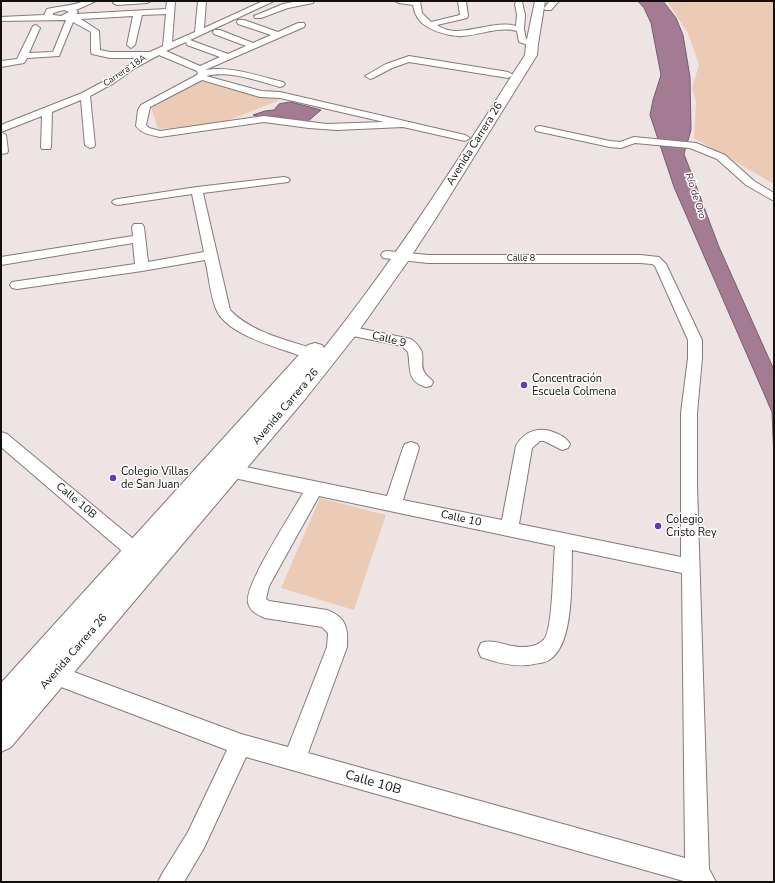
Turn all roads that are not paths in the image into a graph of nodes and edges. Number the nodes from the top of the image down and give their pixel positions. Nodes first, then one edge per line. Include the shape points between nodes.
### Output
1 (147, 1) edge
2 (171, 1) edge
3 (202, 1) edge
4 (267, 1) edge
5 (310, 1) edge
6 (399, 1) edge
7 (462, 1) edge
8 (88, 2) edge
9 (117, 2) dead end
10 (416, 2) edge
11 (44, 3) dead end
12 (549, 3) edge
13 (519, 4) dead end
14 (170, 11) junction
15 (265, 12) junction
16 (51, 13) junction
17 (138, 13) junction
18 (70, 14) junction
19 (237, 16) junction
20 (1, 19) edge
21 (428, 24) junction
22 (36, 28) dead end
23 (520, 29) junction
24 (217, 32) junction
25 (199, 33) junction
26 (279, 35) junction
27 (190, 43) junction
28 (131, 45) dead end
29 (254, 46) junction
30 (531, 46) junction
31 (160, 52) junction
32 (23, 56) junction
33 (229, 57) junction
34 (1, 64) edge
35 (201, 73) junction
36 (508, 75) junction
37 (370, 76) dead end
38 (280, 84) dead end
39 (85, 95) junction
40 (47, 111) junction
41 (402, 124) junction
42 (1, 129) edge
43 (540, 129) dead end
44 (1, 135) edge
45 (465, 138) junction
46 (90, 145) dead end
47 (46, 147) dead end
48 (3, 151) dead end
49 (284, 180) dead end
50 (197, 190) junction
51 (774, 198) edge
52 (118, 202) dead end
53 (211, 255) junction
54 (395, 256) junction
55 (1, 261) edge
56 (142, 267) junction
57 (16, 285) dead end
58 (348, 331) junction
59 (312, 354) junction
60 (426, 382) dead end
61 (1, 438) edge
62 (562, 444) dead end
63 (411, 448) dead end
64 (231, 471) junction
65 (316, 488) junction
66 (393, 504) junction
67 (509, 529) junction
68 (564, 540) junction
69 (143, 558) junction
70 (690, 567) junction
71 (488, 650) dead end
72 (54, 675) junction
73 (1, 704) edge
74 (1, 738) edge
75 (241, 745) junction
76 (294, 761) junction
77 (701, 877) edge
78 (170, 882) edge

1 - 9 street
2 - 14 street
3 - 25 street
4 - 19 street, Carrera 18A
5 - 15 street
6 - 10 street
7 - 21 street via 464,16
8 - 18 street
10 - 21 street via 418,12
11 - 16 street
12 - 30 main road, Avenida Carrera 26 via 543,20 535,26
13 - 23 street
14 - 17 street
14 - 31 street
15 - 19 street
15 - 26 street via 301,25
16 - 18 street via 57,18
16 - 20 street
17 - 18 street
17 - 28 street
18 - 31 street via 95,31 95,52 110,55
18 - 32 street via 56,54
19 - 24 street
19 - 25 street, Carrera 18A
19 - 26 street
21 - 23 street via 438,30 454,34 468,34 496,26
22 - 32 street
23 - 30 street via 522,40
24 - 27 street
24 - 29 street
25 - 31 street, Carrera 18A
26 - 29 street
27 - 31 street
27 - 33 street
29 - 33 street
30 - 36 main road, Avenida Carrera 26
30 - 54 main road, Avenida Carrera 26 via 531,55 447,189
31 - 35 street
31 - 39 street, Carrera 18A
32 - 34 street via 19,62
33 - 35 street
35 - 38 street via 230,72
35 - 41 street via 260,94 280,95
35 - 41 street via 146,105 141,126 145,130 160,134 269,119 329,127
36 - 37 street via 409,59
36 - 45 main road, Avenida Carrera 26
39 - 40 street, Carrera 18A
39 - 46 street
40 - 42 street, Carrera 18A
40 - 47 street
41 - 45 street
43 - 51 street via 610,144 621,145 634,140 692,145 721,157 750,183
44 - 48 street
45 - 54 main road, Avenida Carrera 26
49 - 50 street
50 - 52 street
50 - 53 street
53 - 56 street
53 - 59 street via 220,303 225,314 236,324
54 - 58 main road, Avenida Carrera 26
54 - 59 main road, Avenida Carrera 26
54 - 70 street, Calle 8 via 428,259 640,259 655,260 660,264 695,340 689,413
55 - 56 street via 138,233
56 - 57 street
58 - 60 street, Calle 9 via 406,342 416,352 415,372
58 - 64 main road, Avenida Carrera 26 via 299,393
59 - 69 main road, Avenida Carrera 26
61 - 69 street, Calle 10B
62 - 67 street via 541,434 532,437 524,446
63 - 66 street
64 - 65 street, Calle 10
64 - 69 main road, Avenida Carrera 26
65 - 66 street, Calle 10
65 - 76 street via 260,584 257,594 257,603 265,609 327,618 338,630 337,647
66 - 67 street, Calle 10
67 - 68 street, Calle 10
68 - 70 street, Calle 10
68 - 71 street via 559,625 552,644 543,653 522,657
69 - 72 main road, Avenida Carrera 26
69 - 73 main road, Avenida Carrera 26
70 - 77 street
72 - 74 main road, Avenida Carrera 26
72 - 75 street, Calle 10B
75 - 76 street, Calle 10B
75 - 78 street via 196,840
76 - 77 street, Calle 10B

